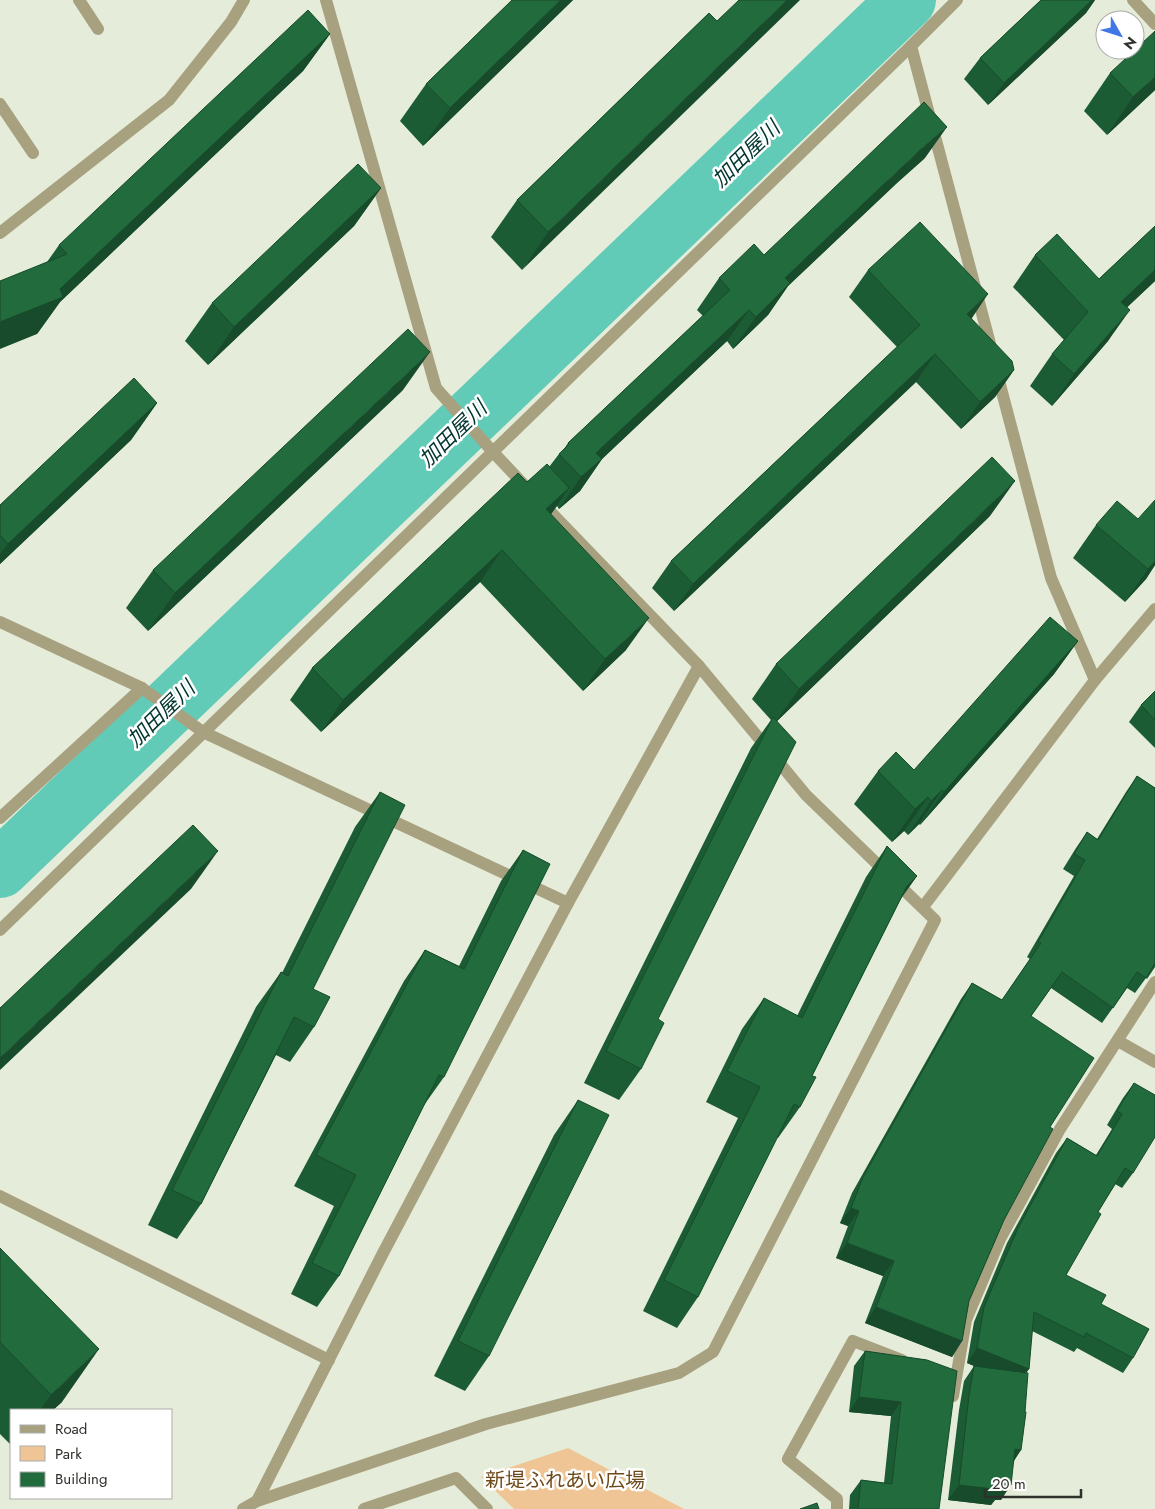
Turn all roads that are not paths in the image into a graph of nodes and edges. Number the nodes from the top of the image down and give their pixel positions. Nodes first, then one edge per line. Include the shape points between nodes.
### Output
1 (79, 0) edge
2 (244, 0) edge
3 (326, 0) edge
4 (958, 0) edge
5 (1133, 0) edge
6 (1155, 24) edge
7 (98, 29) dead end
8 (911, 46) junction
9 (0, 104) edge
10 (33, 153) dead end
11 (0, 233) edge
12 (493, 452) junction
13 (1155, 609) edge
14 (0, 622) edge
15 (698, 666) junction
16 (1094, 680) junction
17 (142, 688) junction
18 (203, 732) junction
19 (0, 818) edge
20 (568, 904) junction
21 (923, 907) junction
22 (0, 930) edge
23 (1155, 982) edge
24 (1118, 1041) junction
25 (1155, 1062) edge
26 (0, 1196) edge
27 (329, 1360) junction
28 (913, 1364) edge
29 (951, 1409) edge
30 (257, 1501) junction
31 (243, 1509) edge
32 (364, 1509) edge
33 (488, 1509) edge
34 (837, 1509) edge

1 - 7 street
2 - 11 street via 231,22 169,100
3 - 12 street via 436,388
4 - 8 street
5 - 6 street
8 - 12 street
8 - 16 street via 1052,578
9 - 10 street
12 - 15 street
12 - 18 street
13 - 16 street
14 - 17 street
15 - 20 street
15 - 21 street via 806,795
16 - 21 street
17 - 18 street
17 - 19 street
18 - 20 street
18 - 22 street
20 - 27 street
21 - 30 street via 935,920 713,1352 679,1373 486,1424
23 - 24 street
24 - 25 street
24 - 29 street via 1060,1128 1000,1239 966,1320 951,1379
26 - 27 street
27 - 30 street
28 - 34 street via 853,1341 788,1459 837,1499
30 - 31 street
32 - 33 street via 456,1478

